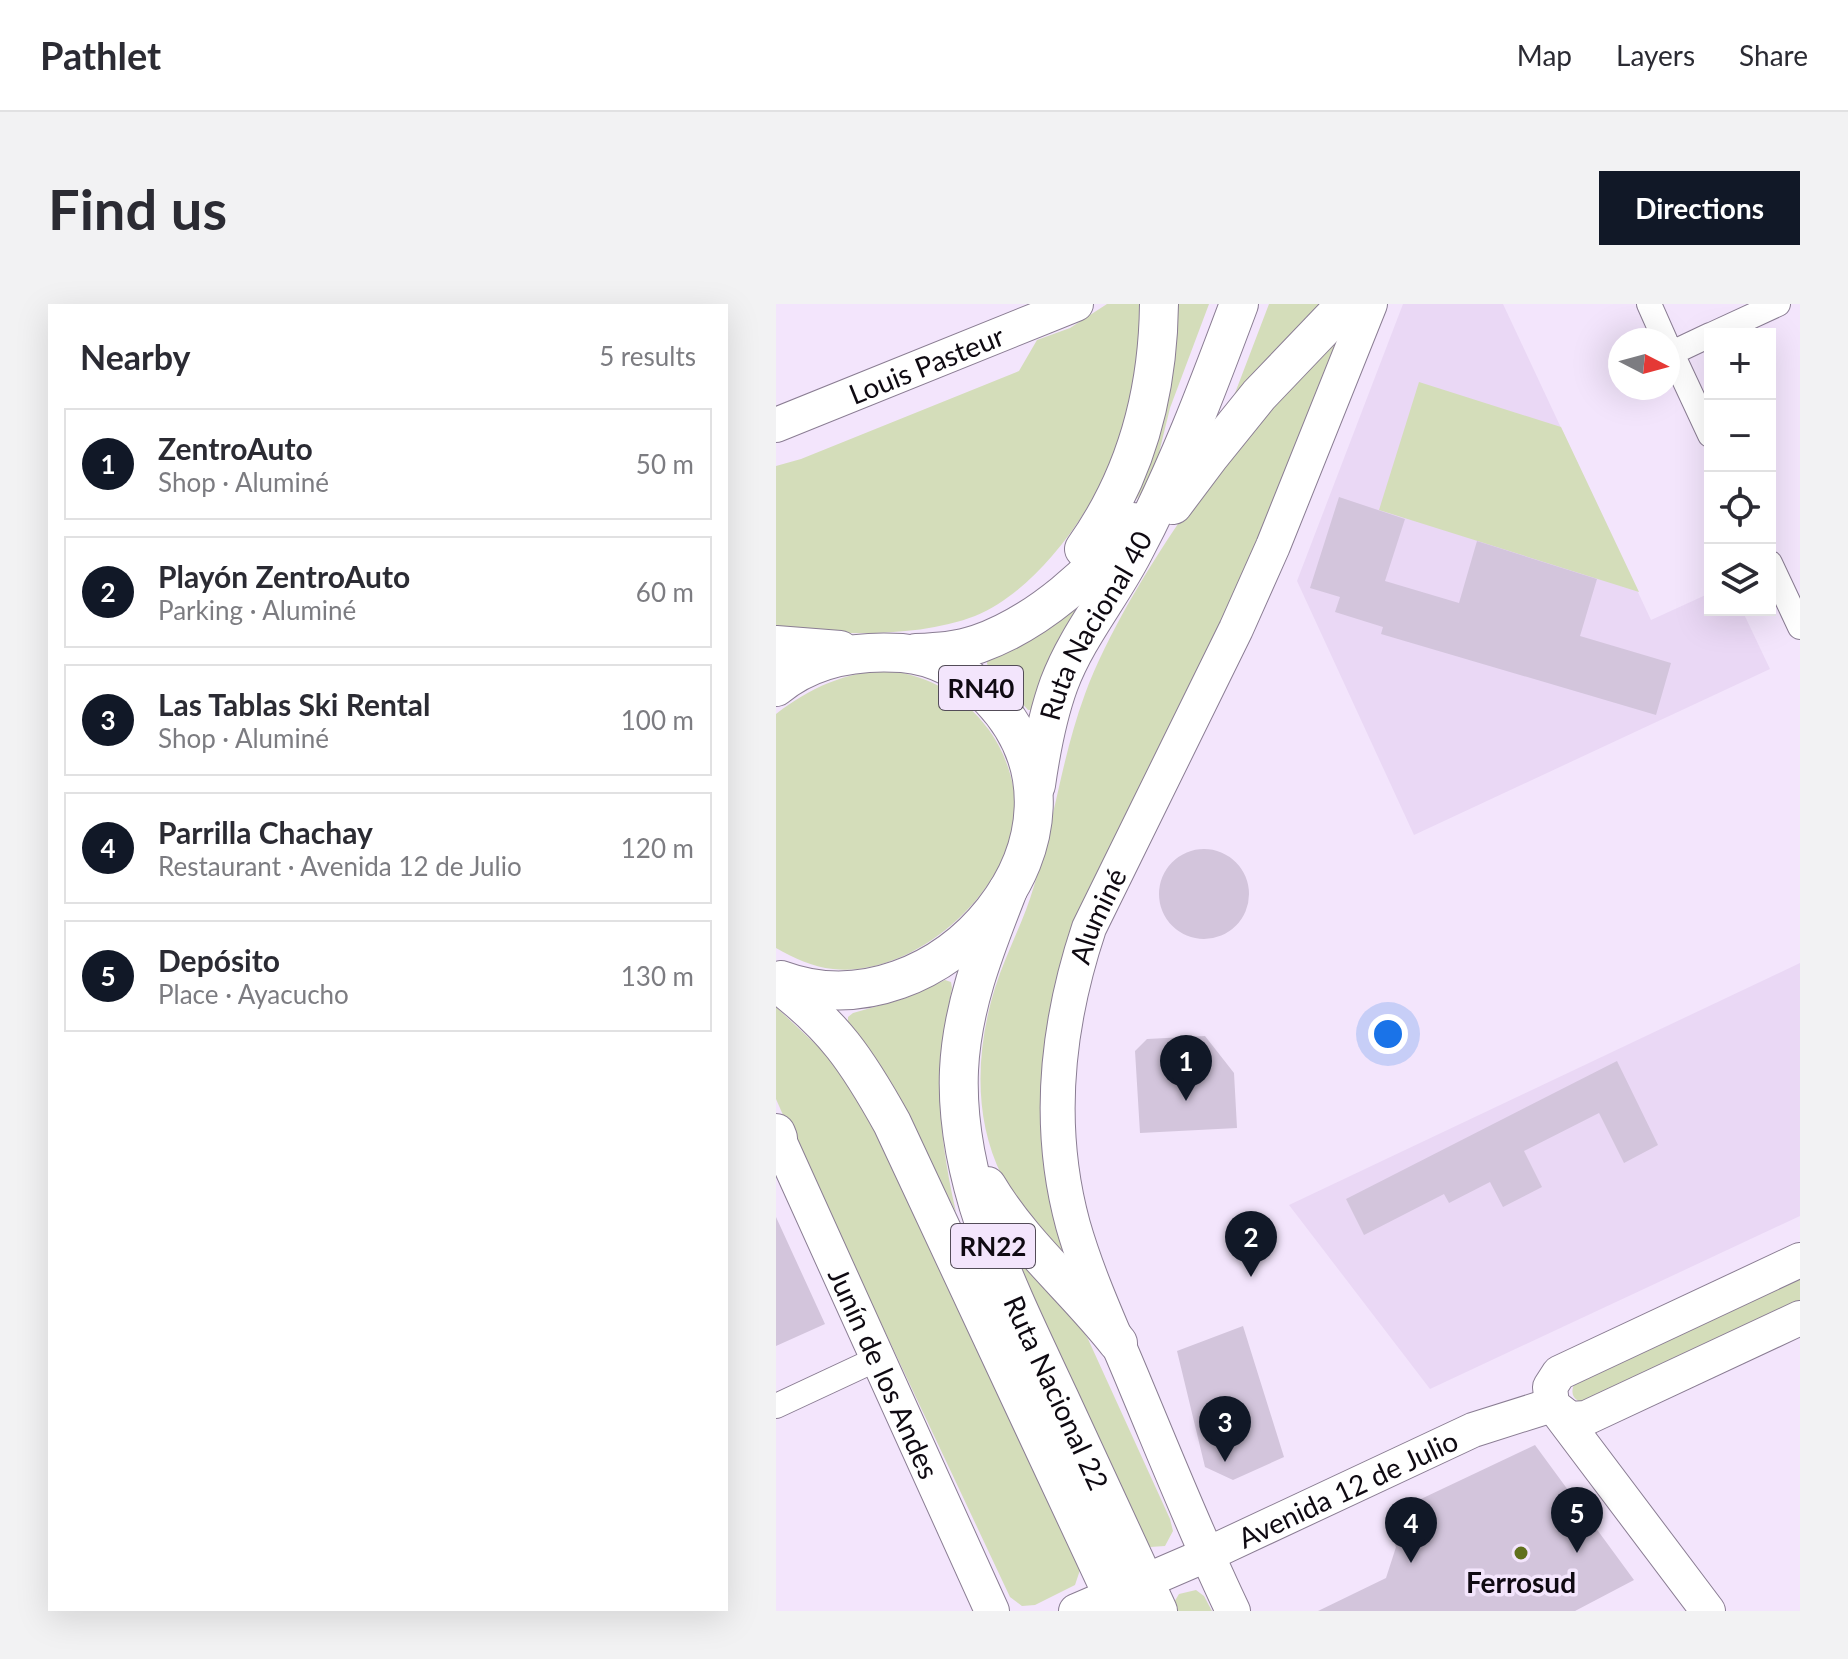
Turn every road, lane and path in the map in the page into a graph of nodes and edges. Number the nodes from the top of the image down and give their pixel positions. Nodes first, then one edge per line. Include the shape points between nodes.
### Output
1 (1076, 304) edge
2 (1159, 304) edge
3 (1239, 304) edge
4 (1346, 304) edge
5 (1370, 304) edge
6 (1649, 304) edge
7 (1778, 304) edge
8 (1660, 328) edge
9 (1727, 328) edge
10 (1704, 337) edge
11 (1680, 343) edge
12 (1680, 371) edge
13 (1704, 422) edge
14 (776, 425) edge
15 (1179, 453) junction
16 (1776, 576) edge
17 (1111, 591) junction
18 (1035, 614) junction
19 (1800, 627) edge
20 (776, 645) edge
21 (894, 653) junction
22 (776, 687) edge
23 (1033, 804) junction
24 (1008, 890) junction
25 (776, 980) edge
26 (777, 1135) edge
27 (966, 1152) junction
28 (1800, 1260) edge
29 (1800, 1318) edge
30 (1118, 1343) junction
31 (879, 1358) junction
32 (1552, 1405) junction
33 (776, 1406) edge
34 (1206, 1555) junction
35 (1134, 1600) edge
36 (992, 1611) edge
37 (1076, 1611) edge
38 (1233, 1611) edge
39 (1708, 1611) edge

1 - 14 street, Louis Pasteur
2 - 18 main road via 1153,390 1130,464 1098,529
3 - 15 main road, Ruta Nacional 40 / RN40
4 - 17 main road via 1225,436
5 - 30 street, Aluminé via 1267,559 1105,891 1075,969 1059,1065 1061,1156 1073,1225
6 - 8 street
7 - 9 street
10 - 11 street
12 - 13 street
15 - 17 main road, Ruta Nacional 40 / RN40
15 - 18 main road, Ruta Nacional 40 / RN40 via 1123,535
16 - 19 street
17 - 23 main road, Ruta Nacional 40 / RN40 via 1060,683
18 - 21 main road, Ruta Nacional 40 / RN40 via 976,645
20 - 21 main road, Ruta Nacional 40 / RN40
21 - 22 main road, RN40 via 844,655
21 - 23 main road, RN40 via 935,660 960,672 999,707 1025,753
23 - 24 main road, RN40 via 1030,830
24 - 25 main road, RN40 via 969,939 918,973 857,991
24 - 27 main road, Ruta Nacional 22 / RN22 via 970,993 963,1034 960,1112
25 - 35 main road, Ruta Nacional 22 / RN22 via 852,1055 892,1123
26 - 31 street, Junín de los Andes
27 - 30 main road via 1007,1218
27 - 35 main road, Ruta Nacional 22 / RN22 via 987,1230
28 - 32 street via 1566,1368 1553,1379
29 - 32 street via 1586,1418 1570,1419
30 - 34 street, Aluminé
31 - 33 street
31 - 36 street, Junín de los Andes
32 - 34 street, Avenida 12 de Julio via 1473,1430
32 - 39 street
34 - 35 street, Avenida 12 de Julio
34 - 38 street, Aluminé
35 - 37 street, Avenida 12 de Julio

